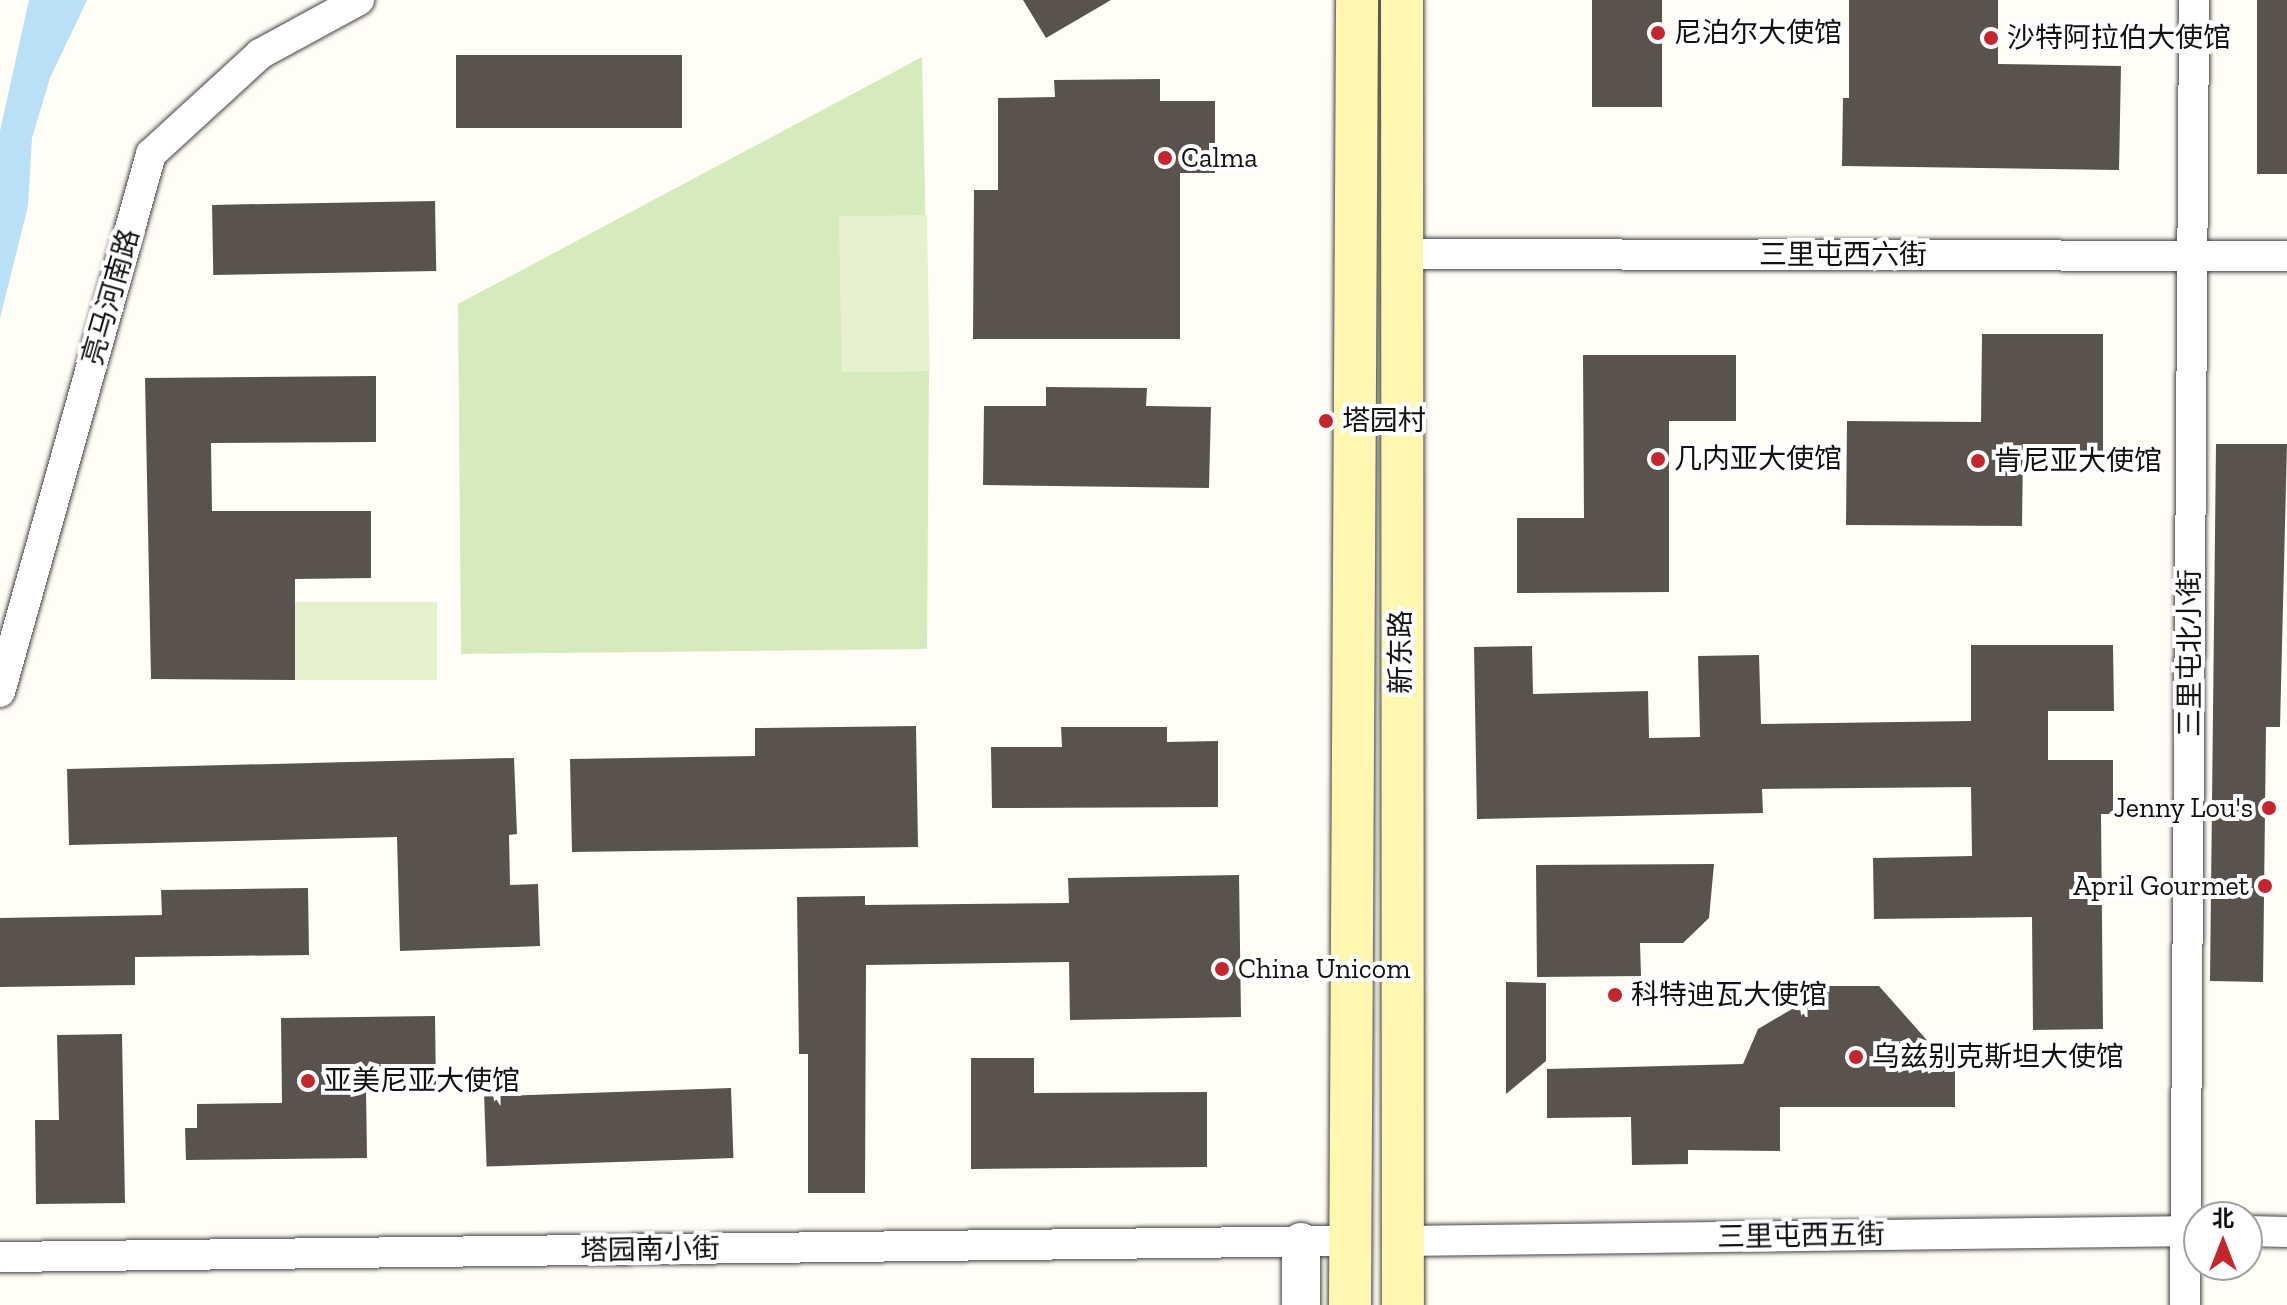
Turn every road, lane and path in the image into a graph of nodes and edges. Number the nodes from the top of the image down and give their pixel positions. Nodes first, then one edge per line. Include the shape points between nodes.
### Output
1 (359, 0) edge
2 (1357, 0) edge
3 (1402, 0) edge
4 (2194, 0) edge
5 (1399, 254) junction
6 (2194, 255) junction
7 (2287, 256) edge
8 (0, 692) edge
9 (2192, 1201) edge
10 (2183, 1231) edge
11 (2263, 1231) edge
12 (2287, 1232) edge
13 (1350, 1241) junction
14 (1403, 1241) junction
15 (1301, 1242) junction
16 (0, 1257) edge
17 (2187, 1281) edge
18 (1301, 1305) edge
19 (1350, 1305) edge
20 (1403, 1305) edge
21 (2185, 1305) edge

1 - 8 street, 亮马河南路 via 260,54 151,154
2 - 13 main road, 新东路
3 - 5 main road, 新东路
4 - 6 street, 三里屯北小街
5 - 6 street, 三里屯西六街
5 - 14 main road, 新东路
6 - 7 street, 三里屯西六街
6 - 9 street, 三里屯北小街
10 - 14 street, 三里屯西五街
11 - 12 street
13 - 15 street, 塔园南小街
13 - 19 main road, 新东路
14 - 20 main road, 新东路
15 - 16 street, 塔园南小街
15 - 18 street
17 - 21 street, 三里屯北小街

